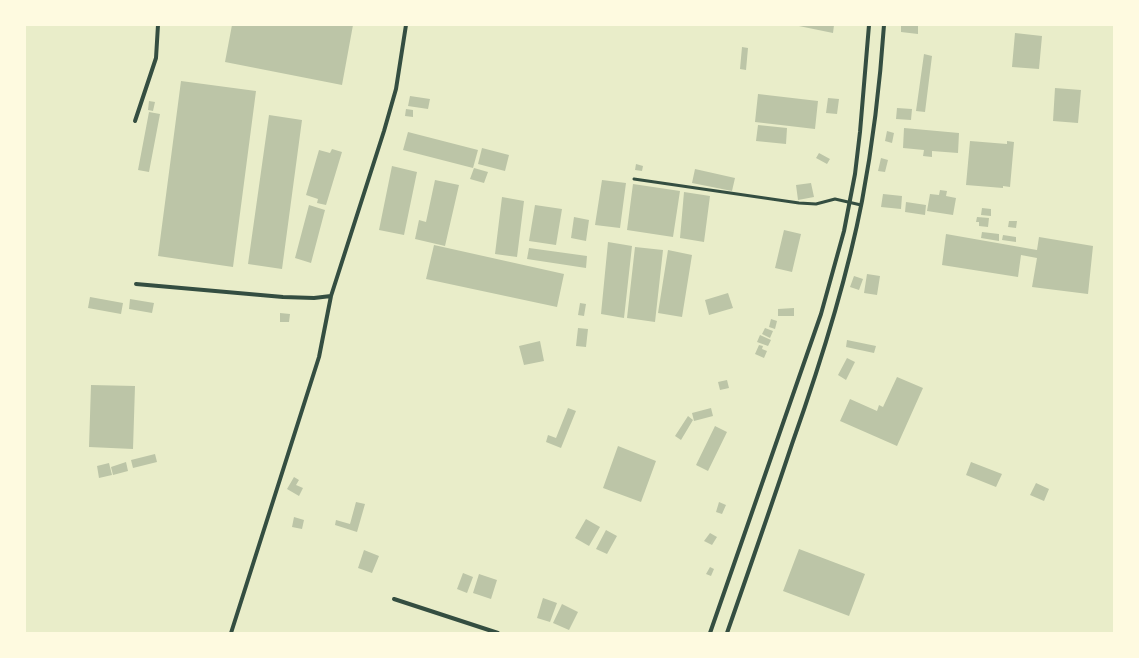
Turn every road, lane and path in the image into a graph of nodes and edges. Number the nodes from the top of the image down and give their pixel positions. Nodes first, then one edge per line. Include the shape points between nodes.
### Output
1 (158, 25) edge
2 (406, 25) edge
3 (869, 25) edge
4 (884, 25) edge
5 (135, 121) dead end
6 (634, 179) dead end
7 (850, 202) junction
8 (861, 205) junction
9 (136, 284) dead end
10 (330, 296) junction
11 (394, 599) dead end
12 (231, 633) edge
13 (498, 633) edge
14 (710, 633) edge
15 (727, 633) edge

1 - 5 street via 156,58
2 - 10 street via 396,89
3 - 7 street via 860,132
4 - 8 street via 879,84
6 - 7 lane via 799,203 816,204 835,199
7 - 8 lane
7 - 14 street via 821,314
8 - 15 street via 836,308 816,374
9 - 10 street via 283,297
10 - 12 street via 319,357
11 - 13 street

